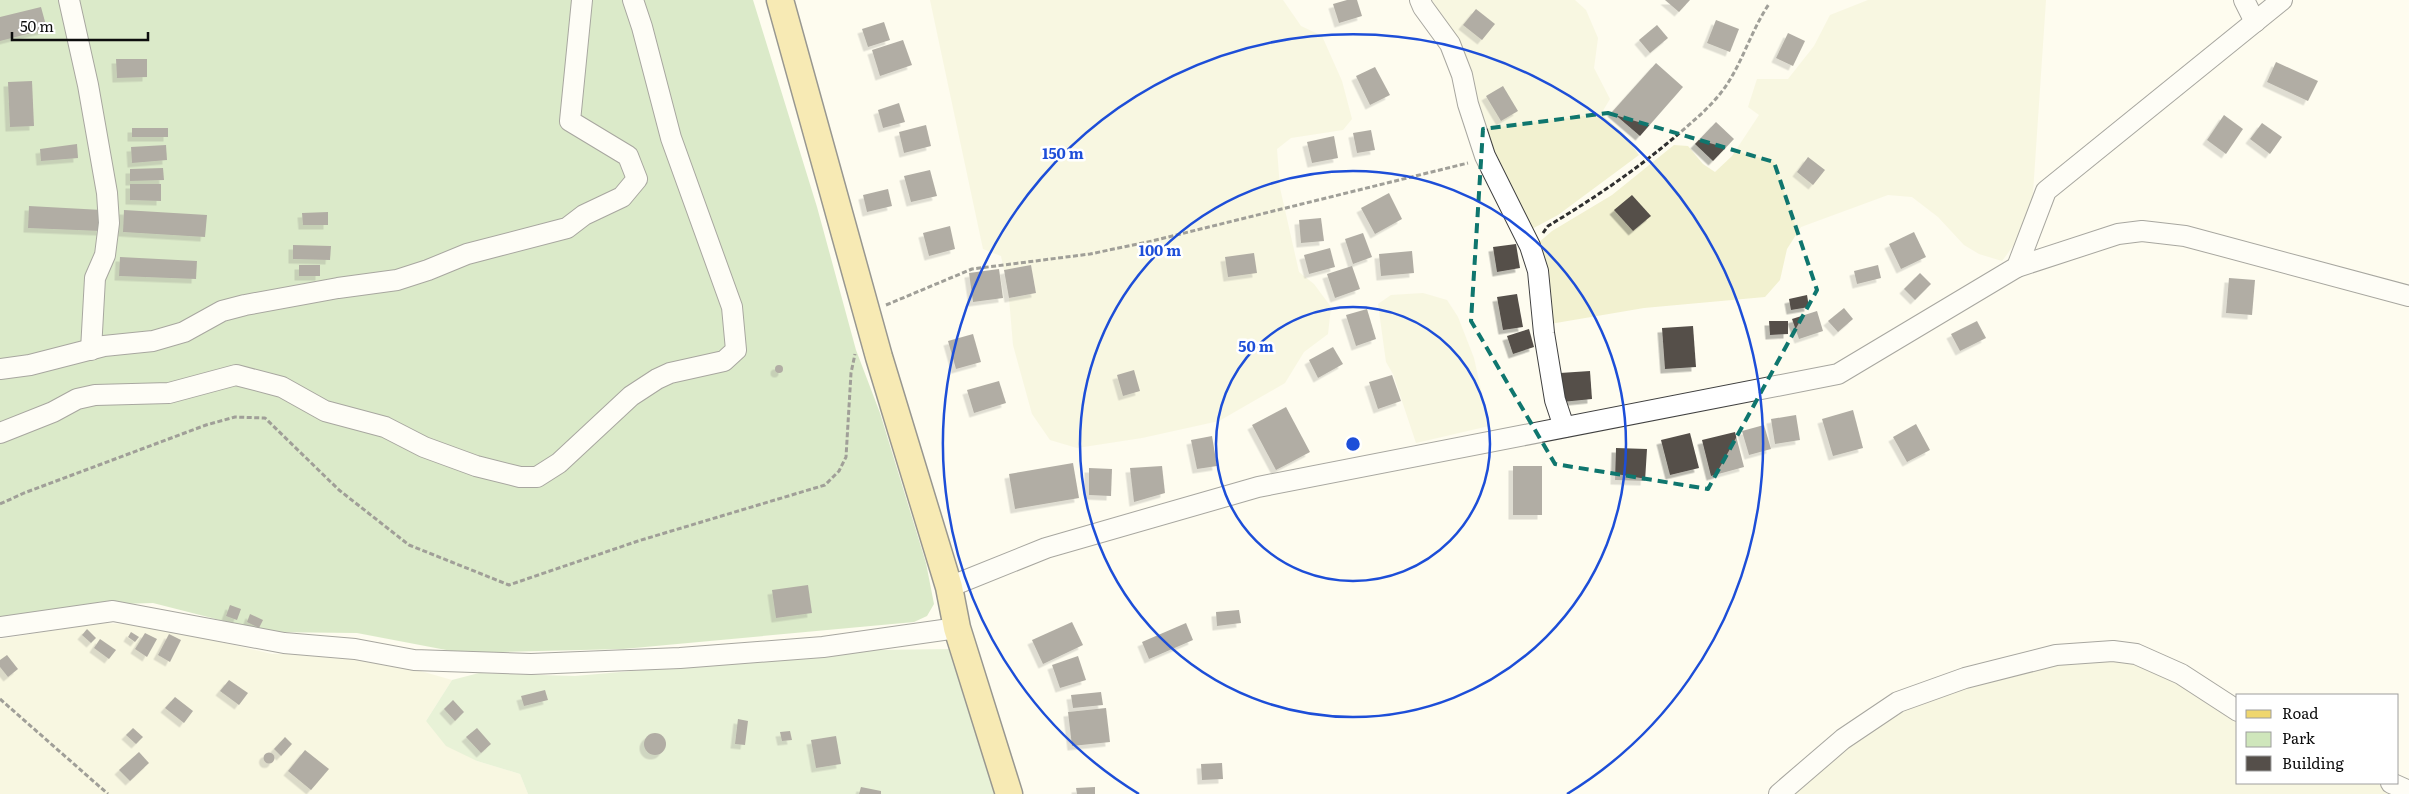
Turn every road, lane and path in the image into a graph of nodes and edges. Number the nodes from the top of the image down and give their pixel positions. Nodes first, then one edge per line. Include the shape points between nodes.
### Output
1 (69, 0) edge
2 (582, 0) edge
3 (633, 0) edge
4 (780, 0) edge
5 (1420, 0) edge
6 (2244, 0) edge
7 (2282, 0) edge
8 (1769, 4) dead end
9 (2254, 22) junction
10 (1485, 156) junction
11 (1530, 246) junction
12 (2018, 267) junction
13 (2409, 296) edge
14 (867, 313) junction
15 (91, 350) junction
16 (0, 369) edge
17 (1564, 427) junction
18 (0, 433) edge
19 (949, 587) junction
20 (0, 627) edge
21 (958, 628) junction
22 (0, 699) edge
23 (2236, 710) edge
24 (2392, 784) edge
25 (2409, 791) edge
26 (108, 794) edge
27 (1009, 794) edge
28 (1779, 794) edge

1 - 15 street via 88,85 109,224 105,255 96,278
2 - 15 street via 570,121 628,156 638,179 622,197 584,215 566,228 467,254 397,280 245,305 222,311 184,332 153,341
3 - 18 street via 671,138 732,308 736,350 724,361 656,379 631,396 559,463 537,478 476,466 424,447 384,427 325,411 282,387 236,375 169,393 95,395
4 - 14 main road
5 - 10 street via 1450,44
6 - 9 street
7 - 9 street
8 - 11 path via 1755,24 1729,80 1706,110 1615,185 1548,226
9 - 12 street via 2046,191
10 - 11 street
10 - 14 path via 1382,186 1152,241 1090,254 972,269
11 - 17 street via 1538,271 1555,400
12 - 13 street via 2118,234 2142,231 2185,236
12 - 17 street via 1838,374
14 - 19 main road
15 - 16 street
17 - 19 street via 1258,487 1046,548
19 - 21 main road
20 - 21 street via 113,611 247,637 355,649 414,660 531,664 680,658 823,647
21 - 27 main road
22 - 26 path
23 - 28 street via 2181,674 2136,654 2056,655 1965,678 1898,702 1843,740
24 - 25 street

